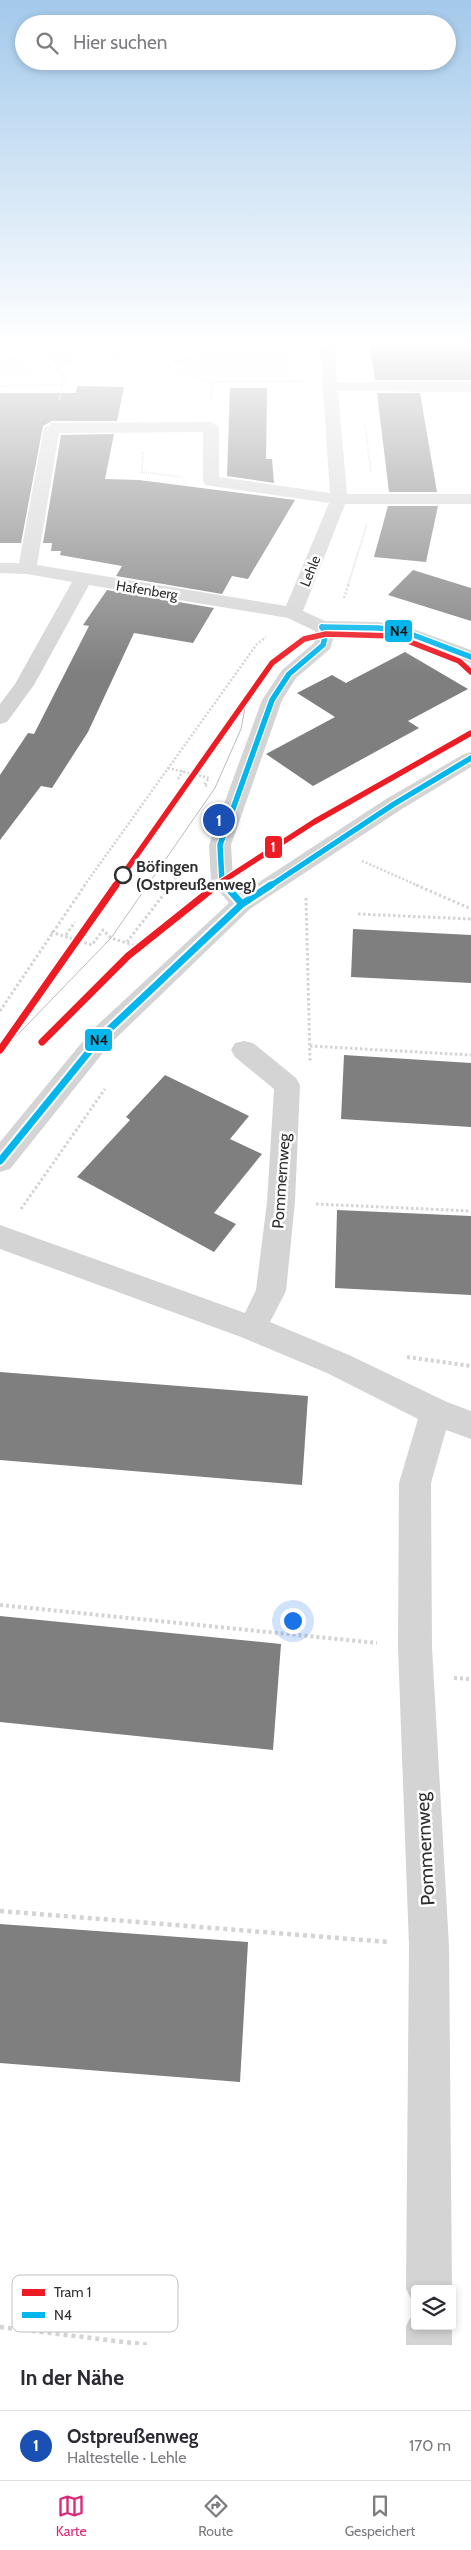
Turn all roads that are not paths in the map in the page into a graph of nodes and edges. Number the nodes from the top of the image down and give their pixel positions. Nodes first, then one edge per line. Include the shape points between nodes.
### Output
1 (47, 454) edge
2 (211, 454) edge
3 (336, 454) edge
4 (339, 499) junction
5 (471, 499) edge
6 (0, 568) edge
7 (27, 569) junction
8 (82, 580) junction
9 (293, 613) junction
10 (322, 627) junction
11 (471, 657) edge
12 (0, 684) edge
13 (24, 685) junction
14 (0, 718) edge
15 (471, 758) edge
16 (242, 904) junction
17 (244, 1050) dead end
18 (0, 1161) edge
19 (0, 1237) edge
20 (252, 1328) junction
21 (436, 1412) junction
22 (471, 1425) edge
23 (429, 2285) edge
24 (429, 2330) edge
25 (429, 2345) edge

1 - 7 street
2 - 4 street via 211,480
3 - 4 street, Lehle
4 - 5 street
4 - 9 street, Lehle
6 - 7 street, Hafenberg
7 - 8 street, Hafenberg
8 - 9 street, Hafenberg
8 - 13 street
9 - 10 street
10 - 11 street via 380,628 408,633
10 - 16 street via 326,634 323,645 289,674 272,700 220,845 222,880
12 - 13 street
13 - 14 street
15 - 16 street via 394,804
16 - 18 street via 101,1037
17 - 20 street, Pommernweg via 287,1085 271,1291
19 - 20 street
20 - 21 street via 338,1364
21 - 22 street
21 - 23 street, Pommernweg via 415,1484 416,1647 429,1946
24 - 25 street

